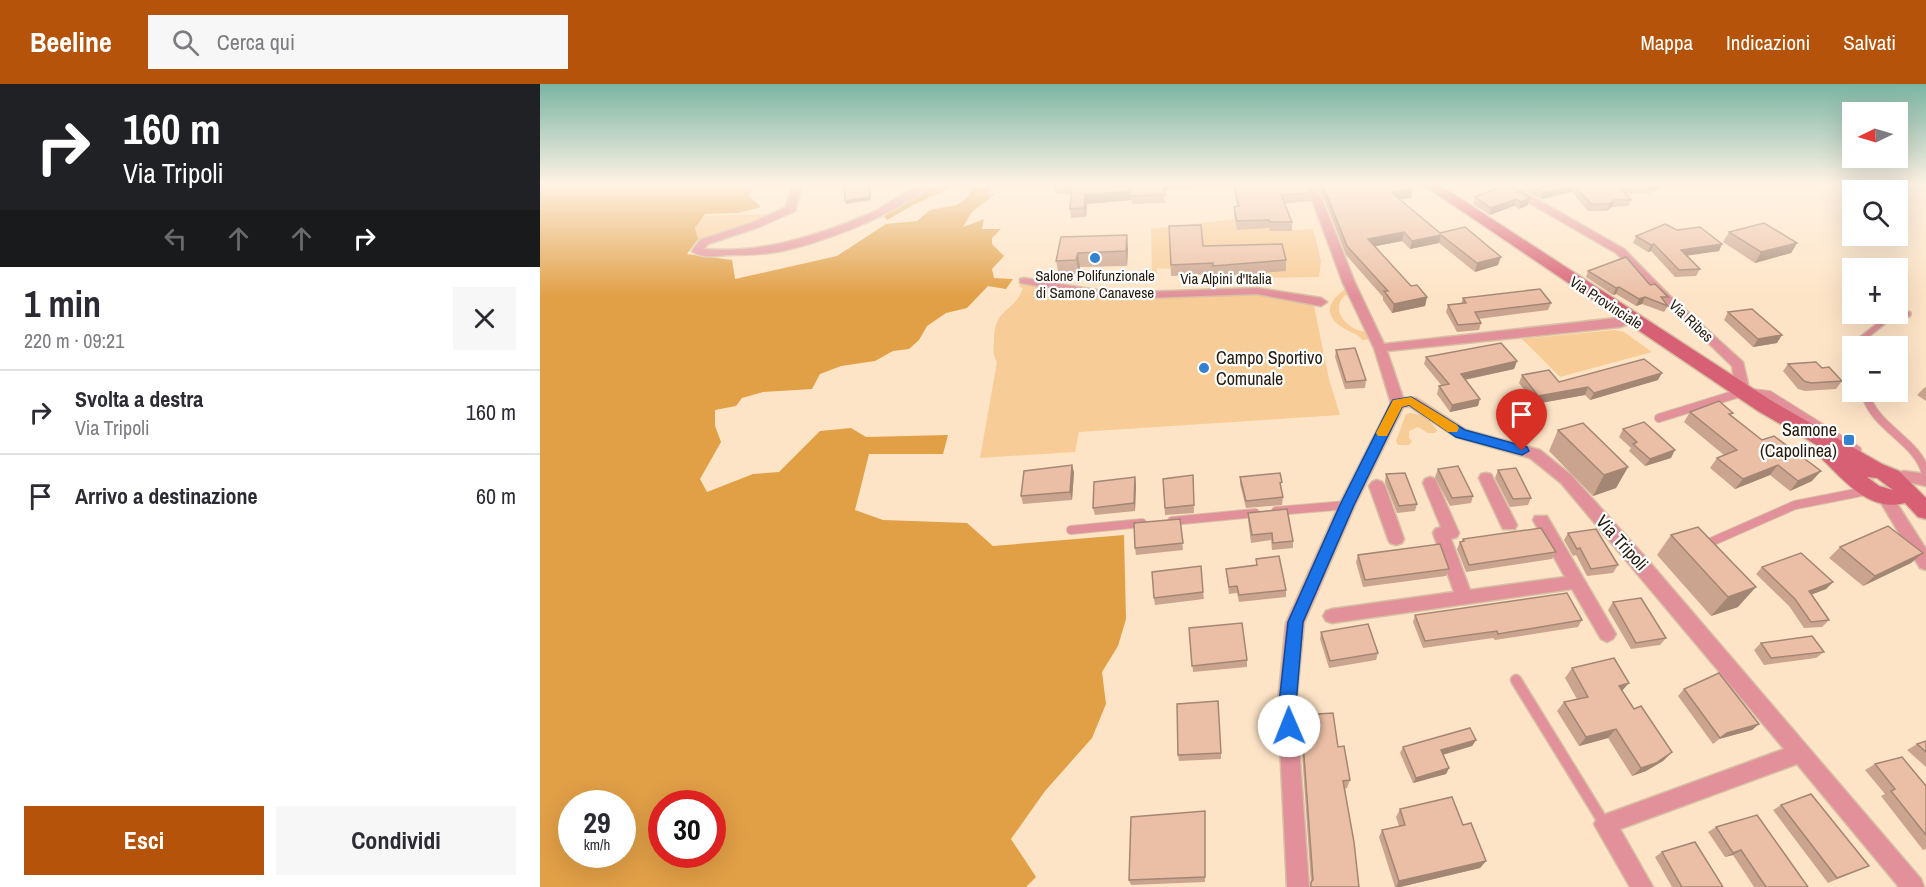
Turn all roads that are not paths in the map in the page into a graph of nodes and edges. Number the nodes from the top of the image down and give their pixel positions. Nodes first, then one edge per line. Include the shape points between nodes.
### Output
1 (762, 221) edge
2 (859, 221) edge
3 (1326, 221) edge
4 (1484, 221) edge
5 (1572, 221) edge
6 (1024, 281) dead end
7 (1321, 302) dead end
8 (1631, 319) junction
9 (1881, 324) edge
10 (1866, 336) edge
11 (1380, 348) junction
12 (1743, 392) junction
13 (1868, 402) edge
14 (1398, 403) junction
15 (1659, 418) dead end
16 (1926, 474) edge
17 (1486, 478) dead end
18 (1926, 480) edge
19 (1430, 483) dead end
20 (1883, 485) junction
21 (1377, 486) dead end
22 (1347, 505) junction
23 (1926, 513) edge
24 (1540, 520) dead end
25 (1163, 521) edge
26 (1152, 522) edge
27 (1509, 525) dead end
28 (1071, 530) dead end
29 (1396, 539) dead end
30 (1712, 542) edge
31 (1926, 563) edge
32 (1576, 582) junction
33 (1465, 597) junction
34 (1332, 616) dead end
35 (1607, 634) dead end
36 (1516, 680) dead end
37 (1800, 753) junction
38 (1605, 824) junction
39 (1298, 887) edge
40 (1642, 887) edge
41 (1913, 887) edge

1 - 2 street via 704,242 697,251 770,250
3 - 11 street
4 - 8 main road, Via Provinciale
5 - 12 street, Via Ribes via 1620,251 1738,365
6 - 7 street, Via Alpini d'Italia via 1114,296 1257,291
8 - 11 street
8 - 12 main road, Via Provinciale
9 - 10 lane
11 - 14 street
12 - 15 lane
12 - 20 main road, Via Provinciale
12 - 20 lane via 1769,395 1861,453
13 - 16 lane via 1875,414 1918,453
14 - 22 street
14 - 37 street, Via Tripoli via 1411,401 1461,434 1535,454 1566,479
17 - 27 street
18 - 20 street via 1904,476
19 - 33 street
20 - 23 main road, Via Provinciale
20 - 30 lane via 1795,505
20 - 31 street
21 - 29 street
22 - 25 lane
22 - 39 street via 1296,622 1287,704
24 - 32 street
26 - 28 lane
32 - 33 street
32 - 35 street
33 - 34 street
36 - 38 lane
37 - 38 street
37 - 41 street, Via Tripoli
38 - 40 street

